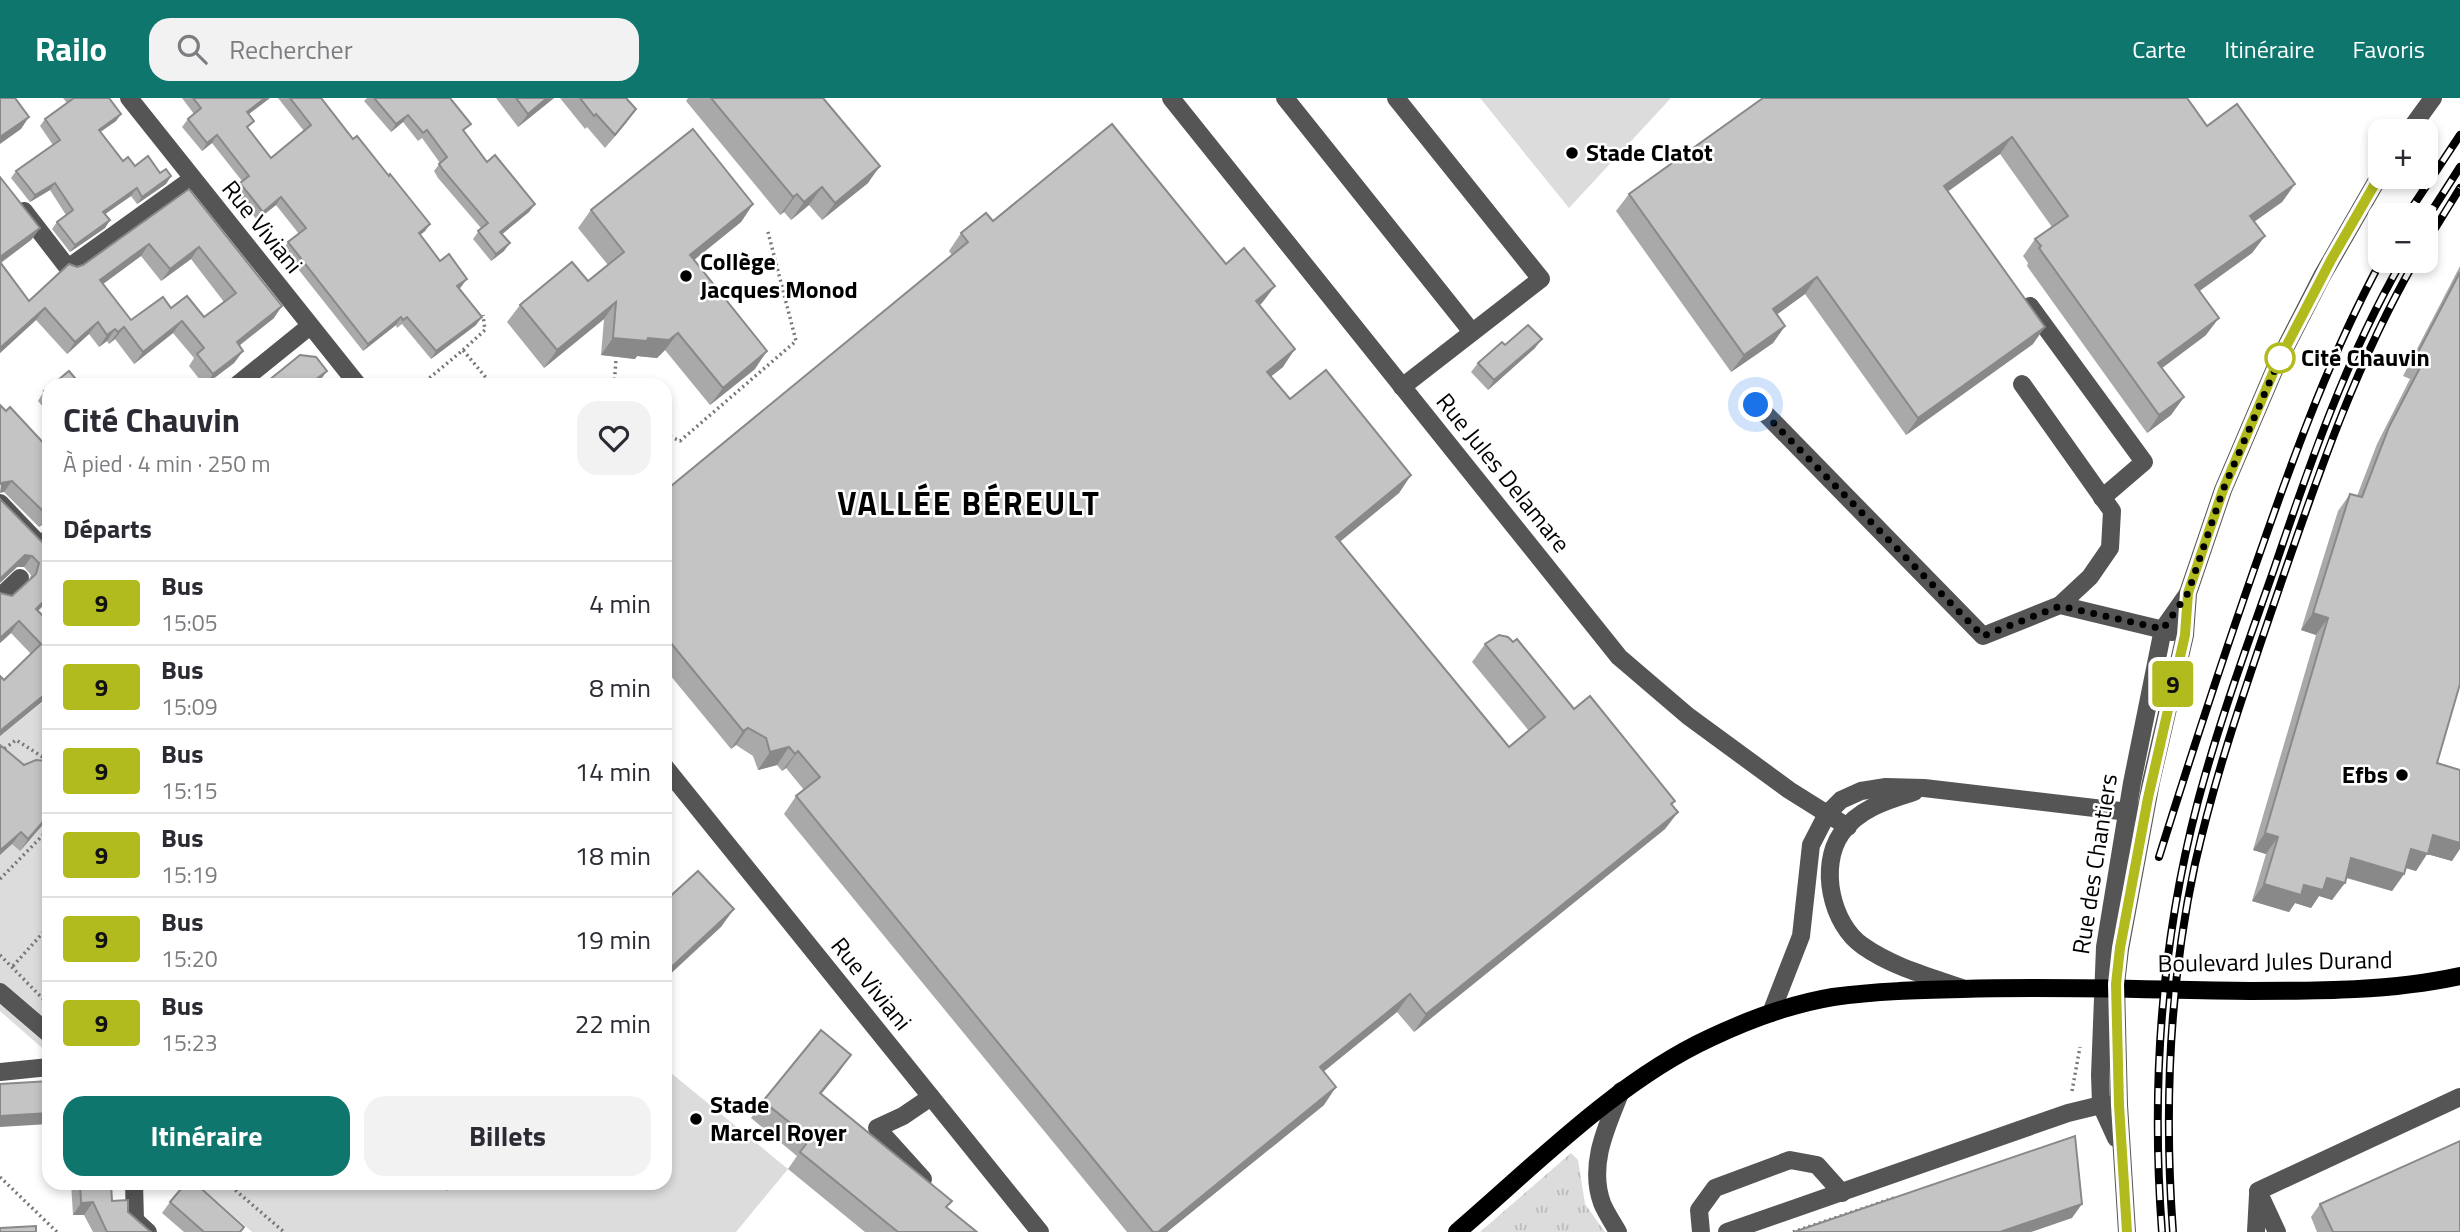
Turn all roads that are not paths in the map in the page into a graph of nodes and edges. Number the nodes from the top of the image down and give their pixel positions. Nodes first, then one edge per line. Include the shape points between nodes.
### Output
1 (129, 98) edge
2 (1171, 98) edge
3 (1285, 98) edge
4 (1396, 98) edge
5 (2433, 98) edge
6 (2418, 119) edge
7 (192, 179) junction
8 (2372, 189) edge
9 (12, 197) edge
10 (2022, 295) edge
11 (310, 326) junction
12 (1472, 332) junction
13 (246, 378) edge
14 (352, 378) edge
15 (2022, 384) dead end
16 (1402, 387) junction
17 (1756, 405) dead end
18 (2102, 498) junction
19 (0, 503) edge
20 (42, 539) edge
21 (20, 578) dead end
22 (2188, 593) junction
23 (0, 597) edge
24 (2060, 606) junction
25 (2163, 629) junction
26 (2185, 635) junction
27 (672, 775) edge
28 (1924, 788) junction
29 (2136, 813) junction
30 (1827, 814) junction
31 (1848, 827) junction
32 (2460, 976) edge
33 (1965, 989) junction
34 (0, 992) edge
35 (1771, 1013) junction
36 (42, 1028) edge
37 (42, 1068) edge
38 (0, 1072) edge
39 (1621, 1091) junction
40 (931, 1097) junction
41 (2460, 1097) edge
42 (2110, 1105) junction
43 (923, 1179) edge
44 (134, 1190) edge
45 (2258, 1191) junction
46 (1842, 1193) junction
47 (148, 1232) edge
48 (1040, 1232) edge
49 (1457, 1232) edge
50 (1618, 1232) edge
51 (1701, 1232) edge
52 (1727, 1232) edge
53 (2127, 1232) edge
54 (2256, 1232) edge
55 (2277, 1232) edge

1 - 7 street, Rue Viviani
2 - 16 street, Rue Jules Delamare
3 - 12 street
4 - 12 street via 1541,279
5 - 6 street
7 - 9 street via 68,268
7 - 11 street, Rue Viviani
8 - 22 street, Rue des Chantiers via 2276,366 2223,490
10 - 18 street via 2144,462
11 - 13 street
11 - 14 street, Rue Viviani
12 - 16 street
15 - 18 street
16 - 30 street, Rue Jules Delamare via 1619,657 1688,716
17 - 24 street via 1983,636
18 - 24 street via 2112,511 2110,548 2090,577
19 - 20 street
21 - 23 street
22 - 25 street, Rue des Chantiers
22 - 26 street, Rue des Chantiers
24 - 25 street
25 - 26 street
25 - 29 street, Rue des Chantiers
26 - 29 street, Rue des Chantiers
27 - 40 street, Rue Viviani
28 - 29 street, Boulevard Jules Durand
28 - 30 street, Boulevard Jules Durand via 1861,791 1841,800
28 - 31 street, Boulevard Jules Durand via 1879,804
29 - 42 street, Rue des Chantiers via 2116,984
30 - 31 street, Rue Jules Delamare
30 - 35 street, Boulevard Jules Durand via 1811,845 1801,936
31 - 33 street, Boulevard Jules Durand via 1840,834 1831,862 1830,893 1841,921 1860,945 1902,968
32 - 33 main road, Boulevard Jules Durand via 2388,987 2301,991 2050,986
33 - 35 main road, Boulevard Jules Durand via 1830,998
34 - 36 street
35 - 39 main road, Boulevard Jules Durand via 1709,1038
37 - 38 street
39 - 49 main road, Boulevard Jules Durand
39 - 50 street via 1603,1135 1596,1171 1602,1203
40 - 43 street via 877,1128
40 - 48 street, Rue Viviani
41 - 45 street
42 - 46 street via 2068,1114
42 - 53 street, Rue des Chantiers via 2121,1148
44 - 47 street via 135,1220
45 - 54 street
45 - 55 street
46 - 51 street via 1817,1165 1790,1160 1715,1188 1699,1210
46 - 52 street

